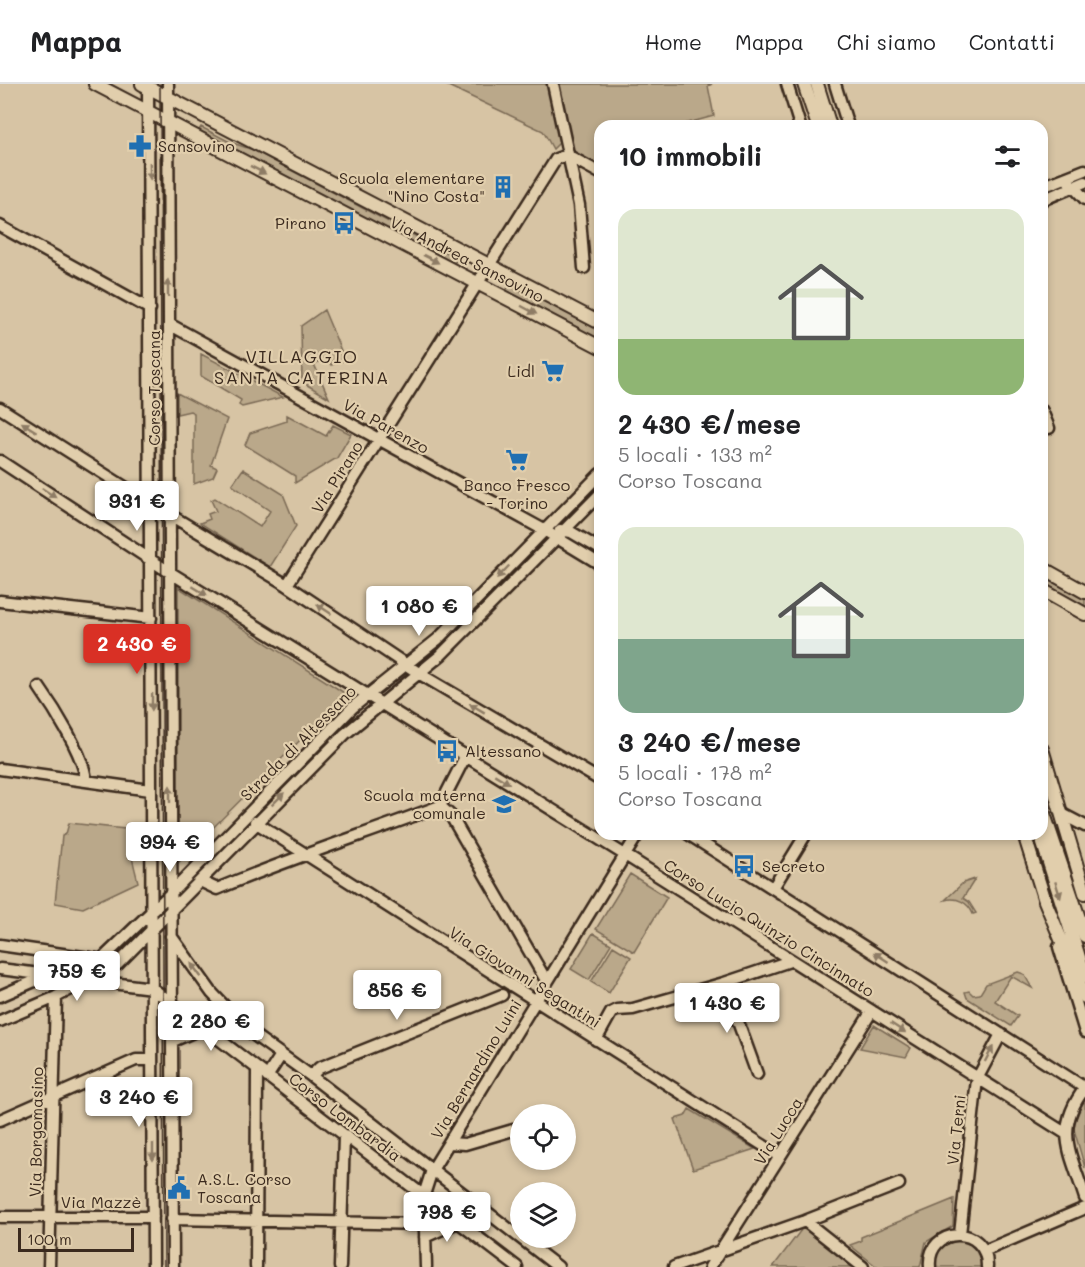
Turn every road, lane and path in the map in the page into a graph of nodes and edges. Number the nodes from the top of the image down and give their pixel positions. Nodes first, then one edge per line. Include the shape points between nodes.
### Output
1 (94, 84) edge
2 (553, 84) edge
3 (787, 84) edge
4 (804, 84) edge
5 (817, 84) edge
6 (835, 84) edge
7 (146, 85) edge
8 (168, 90) edge
9 (148, 112) junction
10 (798, 120) edge
11 (816, 120) edge
12 (828, 120) edge
13 (846, 120) edge
14 (168, 123) junction
15 (568, 156) junction
16 (594, 170) edge
17 (1085, 170) edge
18 (1069, 182) junction
19 (1085, 182) edge
20 (1048, 186) edge
21 (1048, 196) edge
22 (1085, 199) edge
23 (0, 226) edge
24 (488, 263) junction
25 (584, 268) dead end
26 (478, 283) junction
27 (150, 309) junction
28 (594, 320) edge
29 (168, 324) junction
30 (594, 344) edge
31 (0, 408) edge
32 (378, 439) junction
33 (0, 461) edge
34 (594, 480) edge
35 (594, 500) edge
36 (150, 503) junction
37 (170, 515) junction
38 (544, 530) junction
39 (564, 530) junction
40 (555, 539) junction
41 (594, 546) edge
42 (151, 560) junction
43 (594, 561) edge
44 (1048, 571) edge
45 (171, 572) junction
46 (287, 585) junction
47 (1085, 592) edge
48 (1048, 593) edge
49 (0, 601) edge
50 (1085, 614) edge
51 (151, 618) junction
52 (407, 665) junction
53 (420, 674) junction
54 (39, 687) dead end
55 (367, 695) junction
56 (380, 705) junction
57 (465, 757) junction
58 (1048, 768) edge
59 (0, 769) edge
60 (594, 776) edge
61 (86, 781) junction
62 (150, 790) junction
63 (440, 806) junction
64 (1062, 814) junction
65 (255, 822) junction
66 (1048, 826) edge
67 (1085, 826) edge
68 (594, 836) edge
69 (601, 840) edge
70 (634, 840) edge
71 (701, 840) edge
72 (802, 840) edge
73 (1026, 840) edge
74 (1042, 840) edge
75 (304, 855) junction
76 (625, 855) junction
77 (171, 866) junction
78 (192, 872) junction
79 (200, 881) junction
80 (772, 888) junction
81 (1085, 892) edge
82 (170, 894) junction
83 (1045, 901) junction
84 (170, 912) junction
85 (151, 914) junction
86 (159, 923) junction
87 (151, 932) junction
88 (1085, 936) edge
89 (171, 937) junction
90 (0, 945) edge
91 (101, 960) junction
92 (790, 961) junction
93 (0, 969) edge
94 (17, 972) junction
95 (46, 976) junction
96 (1085, 976) edge
97 (84, 981) junction
98 (547, 982) junction
99 (724, 983) junction
100 (19, 988) junction
101 (152, 988) junction
102 (502, 995) dead end
103 (0, 996) edge
104 (56, 997) junction
105 (1085, 997) edge
106 (535, 1001) junction
107 (172, 1005) junction
108 (872, 1011) junction
109 (232, 1015) junction
110 (0, 1021) edge
111 (203, 1028) junction
112 (1085, 1032) edge
113 (1001, 1034) junction
114 (596, 1040) junction
115 (173, 1041) junction
116 (282, 1055) junction
117 (152, 1060) junction
118 (257, 1070) junction
119 (758, 1074) dead end
120 (311, 1076) junction
121 (267, 1077) junction
122 (976, 1078) junction
123 (1085, 1088) edge
124 (53, 1095) junction
125 (0, 1120) edge
126 (510, 1131) edge
127 (1065, 1133) junction
128 (344, 1136) junction
129 (449, 1143) junction
130 (780, 1156) junction
131 (432, 1170) junction
132 (899, 1184) dead end
133 (424, 1195) junction
134 (1085, 1198) edge
135 (1085, 1208) edge
136 (0, 1217) edge
137 (153, 1217) junction
138 (50, 1218) junction
139 (172, 1220) junction
140 (255, 1221) junction
141 (805, 1221) junction
142 (458, 1222) junction
143 (340, 1223) junction
144 (425, 1224) junction
145 (960, 1234) junction
146 (425, 1237) junction
147 (719, 1251) junction
148 (984, 1251) junction
149 (49, 1267) edge
150 (153, 1267) edge
151 (172, 1267) edge
152 (256, 1267) edge
153 (340, 1267) edge
154 (426, 1267) edge
155 (517, 1267) edge
156 (558, 1267) edge
157 (674, 1267) edge
158 (710, 1267) edge
159 (863, 1267) edge
160 (930, 1267) edge
161 (987, 1267) edge

1 - 9 main road, Via Andrea Sansovino
2 - 15 street
3 - 10 street
4 - 11 main road
5 - 12 main road
6 - 13 street
7 - 8 main road, Via Andrea Sansovino
7 - 9 street, Corso Toscana
8 - 14 street, Corso Toscana
8 - 24 main road, Via Andrea Sansovino
9 - 14 main road, Via Andrea Sansovino
9 -> 27 street, Corso Toscana
14 -> 26 main road, Via Andrea Sansovino
29 -> 14 street, Corso Toscana
15 - 16 street
15 - 24 street, Via Pirano via 556,159
15 - 25 street via 581,218
17 - 18 street
18 - 19 street
18 - 20 street
18 - 21 street
18 - 22 street
23 - 27 street
24 - 26 street, Via Pirano
24 - 28 main road, Via Andrea Sansovino
26 -> 30 main road, Via Andrea Sansovino
26 - 32 street, Via Pirano
27 - 36 street, Corso Toscana
29 - 32 street, Via Parenzo
29 - 37 street, Corso Toscana
36 -> 31 street
32 - 38 street, Via Parenzo
32 - 46 street, Via Pirano
33 -> 42 street, Corso Lucio Quinzio Cincinnato
34 - 38 street, Strada di Altessano
35 - 39 street, Strada di Altessano
36 - 37 street
36 - 42 street, Corso Toscana
37 - 45 street, Corso Toscana
37 - 46 street
38 - 39 street
38 - 40 street, Via Parenzo
38 -> 52 street, Strada di Altessano via 443,634
39 - 40 street, Strada di Altessano
39 - 41 street
40 - 43 street, Via Parenzo
40 - 53 street, Strada di Altessano
42 - 45 street, Corso Lucio Quinzio Cincinnato
42 - 51 street, Corso Toscana
44 - 47 main road
45 -> 55 street, Corso Lucio Quinzio Cincinnato
77 -> 45 street, Corso Toscana
52 -> 46 street
48 - 50 main road
49 - 51 street
51 -> 62 street, Corso Toscana
52 - 53 street
52 - 55 street, Strada di Altessano
53 - 56 street, Strada di Altessano
60 -> 53 street
54 - 61 street via 57,714
55 - 56 street, Corso Lucio Quinzio Cincinnato
55 - 78 street, Strada di Altessano
56 - 57 street, Corso Lucio Quinzio Cincinnato
65 -> 56 street, Strada di Altessano
57 - 63 street
57 -> 68 street, Corso Lucio Quinzio Cincinnato
58 - 64 main road
59 - 61 street
61 - 62 street
62 - 85 street, Corso Toscana
63 - 75 street
63 - 98 street via 451,816
64 - 67 street
64 - 81 main road
65 - 75 street, Via Giovanni Segantini
65 - 79 street, Strada di Altessano
66 - 88 main road
69 -> 76 street, Corso Lucio Quinzio Cincinnato
70 - 76 street, Via Bernardino Luini
71 - 80 street, Corso Lucio Quinzio Cincinnato
72 - 80 street
73 - 83 main road
74 -> 96 main road
75 - 79 street via 218,889
75 - 106 street, Via Giovanni Segantini
76 - 92 street, Corso Lucio Quinzio Cincinnato
76 - 98 street, Via Bernardino Luini
77 - 78 street
77 - 82 street, Corso Toscana
78 - 82 street, Strada di Altessano
79 - 84 street, Strada di Altessano
113 -> 80 street, Corso Lucio Quinzio Cincinnato
82 - 84 street, Corso Toscana
82 - 85 street, Strada di Altessano
83 - 105 main road
83 - 112 street
84 - 86 street, Strada di Altessano
84 - 89 street, Corso Toscana
85 - 86 street, Corso Lombardia
85 - 87 street, Corso Toscana
85 - 91 street, Strada di Altessano
86 - 87 street, Strada di Altessano
86 - 89 street, Corso Lombardia
87 - 97 street, Strada di Altessano via 117,964
87 - 101 street, Corso Toscana
89 - 107 street, Corso Toscana
109 -> 89 street, Corso Lombardia
90 - 91 street
91 - 95 street
91 - 97 street
92 - 99 street
92 - 108 street, Corso Lucio Quinzio Cincinnato
93 - 94 street
94 - 95 street
94 - 100 street
95 - 97 street
95 - 100 street
97 - 101 street
97 - 104 street, Strada di Altessano
98 - 106 street, Via Bernardino Luini
99 - 114 street via 633,1009 616,1010
99 - 119 street
100 - 103 street
101 - 107 street, Corso Lombardia
101 - 117 street, Corso Toscana
102 - 120 street, Corso Lombardia via 319,1068
104 - 110 street, Strada di Altessano
104 - 124 street, Via Borgomasino
106 - 114 street, Via Giovanni Segantini
106 - 129 street, Via Bernardino Luini
107 - 111 street, Corso Lombardia
107 - 115 street, Corso Toscana
108 -> 122 street, Corso Lucio Quinzio Cincinnato
108 - 130 street, Via Lucca
109 - 111 street
109 - 116 street, Corso Lombardia
111 - 115 street
111 - 118 street, Corso Lombardia
122 -> 113 street, Via Terni
113 - 123 street, Corso Lucio Quinzio Cincinnato
114 - 130 street, Via Giovanni Segantini
115 - 139 street, Corso Toscana
116 - 120 street, Corso Lombardia
116 - 121 street
117 - 124 street via 135,1060
117 -> 137 street, Corso Toscana
118 - 121 street, Corso Lombardia
118 - 140 street
120 - 131 street, Corso Lombardia
121 - 128 street, Corso Lombardia
122 - 127 street, Corso Lucio Quinzio Cincinnato
122 - 145 street, Via Terni
123 - 127 street via 1068,1117
124 - 125 street
124 - 138 street, Via Borgomasino
126 - 129 street via 465,1144
127 - 134 street
128 - 133 street, Corso Lombardia
128 - 143 street
129 - 131 street, Via Bernardino Luini
130 - 147 street, Via Lucca
131 - 133 street, Via Bernardino Luini
131 - 156 street, Corso Lombardia
132 - 141 street
133 - 142 street, Corso Lombardia
133 - 144 street, Via Bernardino Luini
135 - 148 street
136 - 138 street, Via Mazzè
137 - 138 street, Via Mazzè
137 - 150 street, Corso Toscana
138 - 149 street, Via Borgomasino
139 - 140 street
139 - 151 street, Corso Toscana
140 - 143 street
140 - 152 street
141 - 147 street
141 - 159 street
142 - 146 street
142 - 155 street, Corso Lombardia
143 - 144 street
143 - 153 street
144 - 146 street, Via Bernardino Luini
145 - 148 street via 977,1241
145 - 160 street via 936,1245
146 - 154 street, Via Bernardino Luini
147 - 157 street
147 - 158 street, Via Lucca
148 - 161 street

